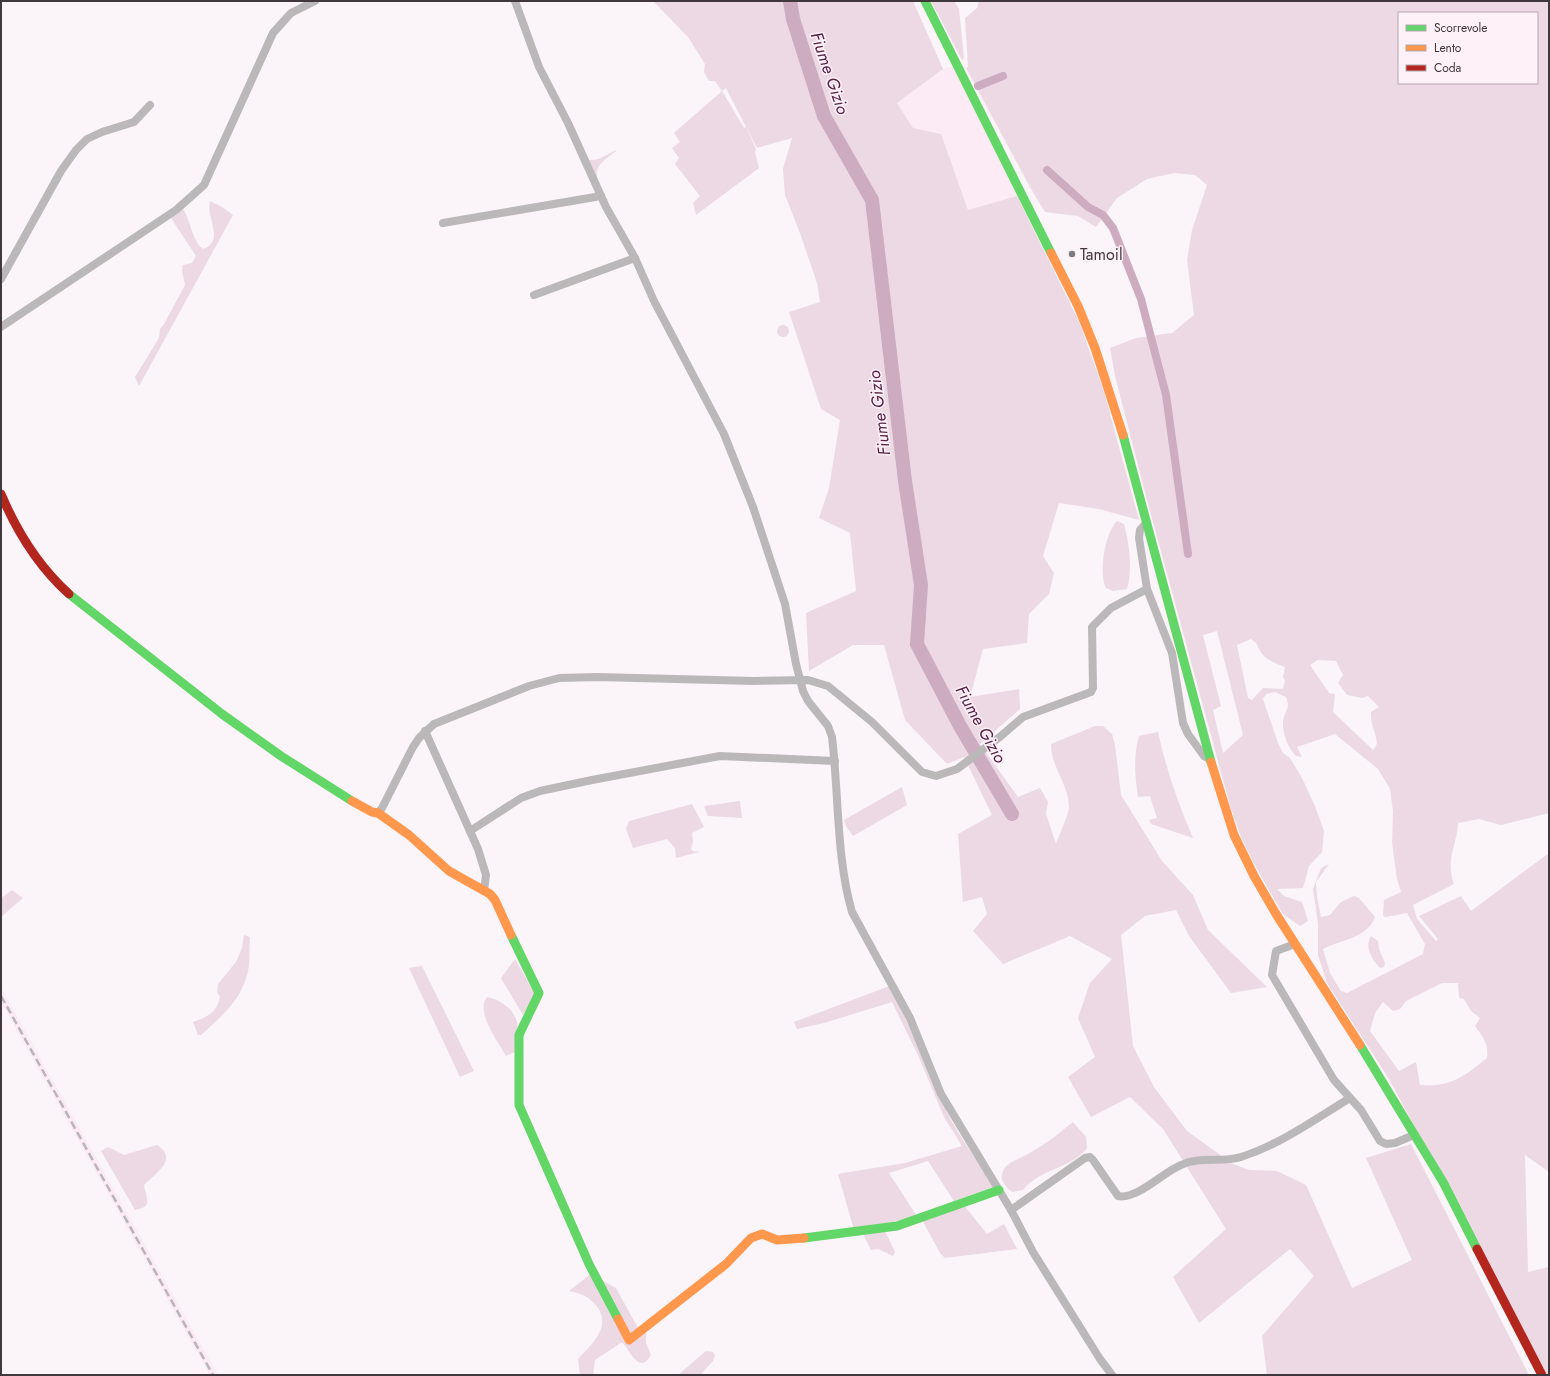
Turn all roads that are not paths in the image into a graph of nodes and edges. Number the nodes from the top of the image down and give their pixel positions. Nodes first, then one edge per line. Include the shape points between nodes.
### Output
1 (315, 1) edge
2 (515, 1) edge
3 (925, 1) edge
4 (150, 105) dead end
5 (601, 196) junction
6 (443, 223) dead end
7 (635, 258) junction
8 (1, 279) edge
9 (534, 295) dead end
10 (1, 327) edge
11 (1, 494) edge
12 (1146, 523) junction
13 (1148, 589) junction
14 (1176, 651) junction
15 (800, 680) junction
16 (425, 731) junction
17 (835, 761) junction
18 (1211, 761) junction
19 (378, 813) junction
20 (470, 831) junction
21 (484, 891) junction
22 (1295, 944) junction
23 (1350, 1098) junction
24 (1414, 1135) junction
25 (999, 1190) junction
26 (1011, 1210) junction
27 (1112, 1375) edge
28 (1542, 1375) edge

1 - 10 street via 290,13 273,33 204,185 176,210
2 - 5 street via 539,67
3 - 12 street via 962,64 1081,313 1123,435
4 - 8 street via 134,122 92,136 76,150 61,171
5 - 6 street
5 - 7 street
7 - 9 street
7 - 15 street via 654,301 722,429 743,482 786,604
11 - 19 street via 25,541 41,565 74,599 208,705 336,793
12 - 13 street via 1140,530 1139,538
12 - 14 street
13 - 14 street
13 - 15 street via 1111,608 1092,627 1091,692 1023,717 970,760 944,775 936,776 922,772 872,722 828,686
14 - 18 street
14 - 18 street via 1183,723 1204,756
15 - 16 street via 559,678 529,686 470,708 434,724
15 - 17 street via 808,701 828,726
16 - 19 street via 413,747
16 - 20 street
17 - 20 street via 720,756 592,780 540,791 521,798
17 - 25 street via 840,834 847,893 852,912 910,1018 941,1094
18 - 22 street via 1234,835 1254,876
19 - 21 street via 449,870
20 - 21 street via 486,875
21 - 25 street via 495,900 539,993 519,1035 519,1105 589,1264 629,1340 726,1264 757,1235 762,1234 777,1240 897,1226
22 - 23 street via 1276,951 1272,975 1322,1062
22 - 24 street
23 - 24 street via 1361,1110 1380,1141 1386,1144
23 - 26 street via 1286,1139 1240,1158 1190,1161 1179,1165 1130,1196 1118,1196 1093,1160 1090,1157 1085,1158
24 - 28 street via 1444,1182
25 - 26 street
26 - 27 street via 1033,1252

